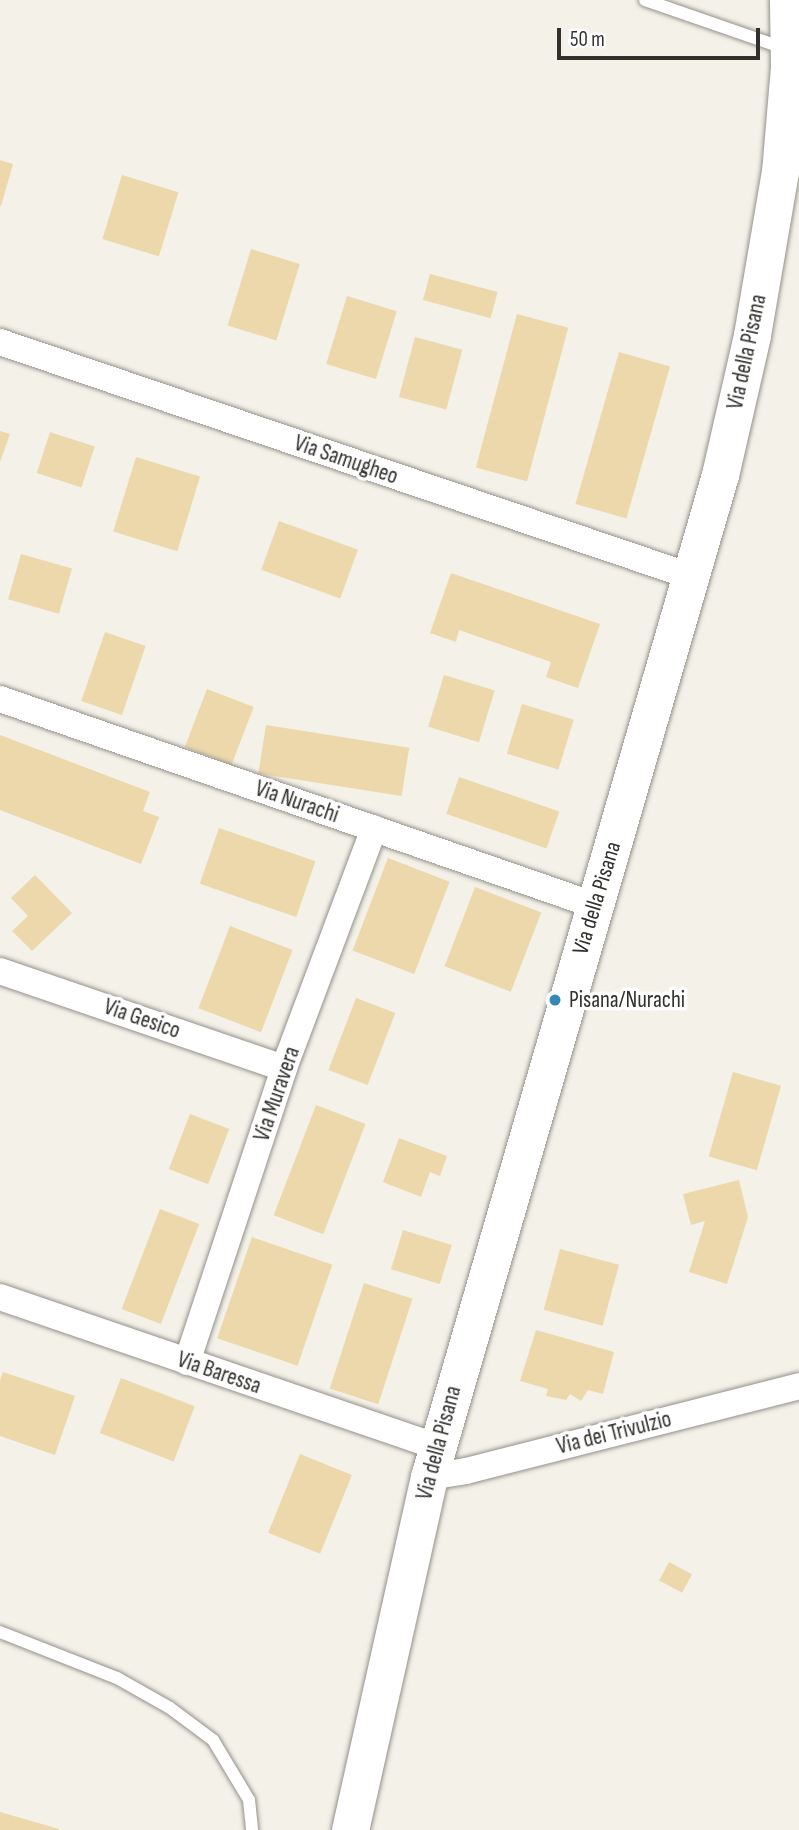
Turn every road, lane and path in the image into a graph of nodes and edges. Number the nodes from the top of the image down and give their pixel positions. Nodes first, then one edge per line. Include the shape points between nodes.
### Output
1 (645, 0) edge
2 (788, 0) edge
3 (789, 49) junction
4 (0, 342) edge
5 (693, 578) junction
6 (0, 699) edge
7 (374, 828) junction
8 (594, 905) junction
9 (0, 971) edge
10 (284, 1068) junction
11 (0, 1297) edge
12 (187, 1362) junction
13 (799, 1386) edge
14 (434, 1462) junction
15 (0, 1632) edge
16 (252, 1830) edge
17 (351, 1830) edge

1 - 3 lane
2 - 3 main road, Via della Pisana
3 - 5 main road, Via della Pisana via 780,172 752,335
4 - 5 street, Via Samugheo
5 - 8 main road, Via della Pisana
6 - 7 street, Via Nurachi
7 - 8 street, Via Nurachi
7 - 10 street, Via Muravera
8 - 14 main road, Via della Pisana
9 - 10 street, Via Gesico
10 - 12 street, Via Muravera
11 - 12 street, Via Baressa
12 - 14 street, Via Baressa
13 - 14 street, Via dei Trivulzio via 466,1471
14 - 17 main road, Via della Pisana
15 - 16 lane via 117,1678 170,1708 213,1740 249,1800

